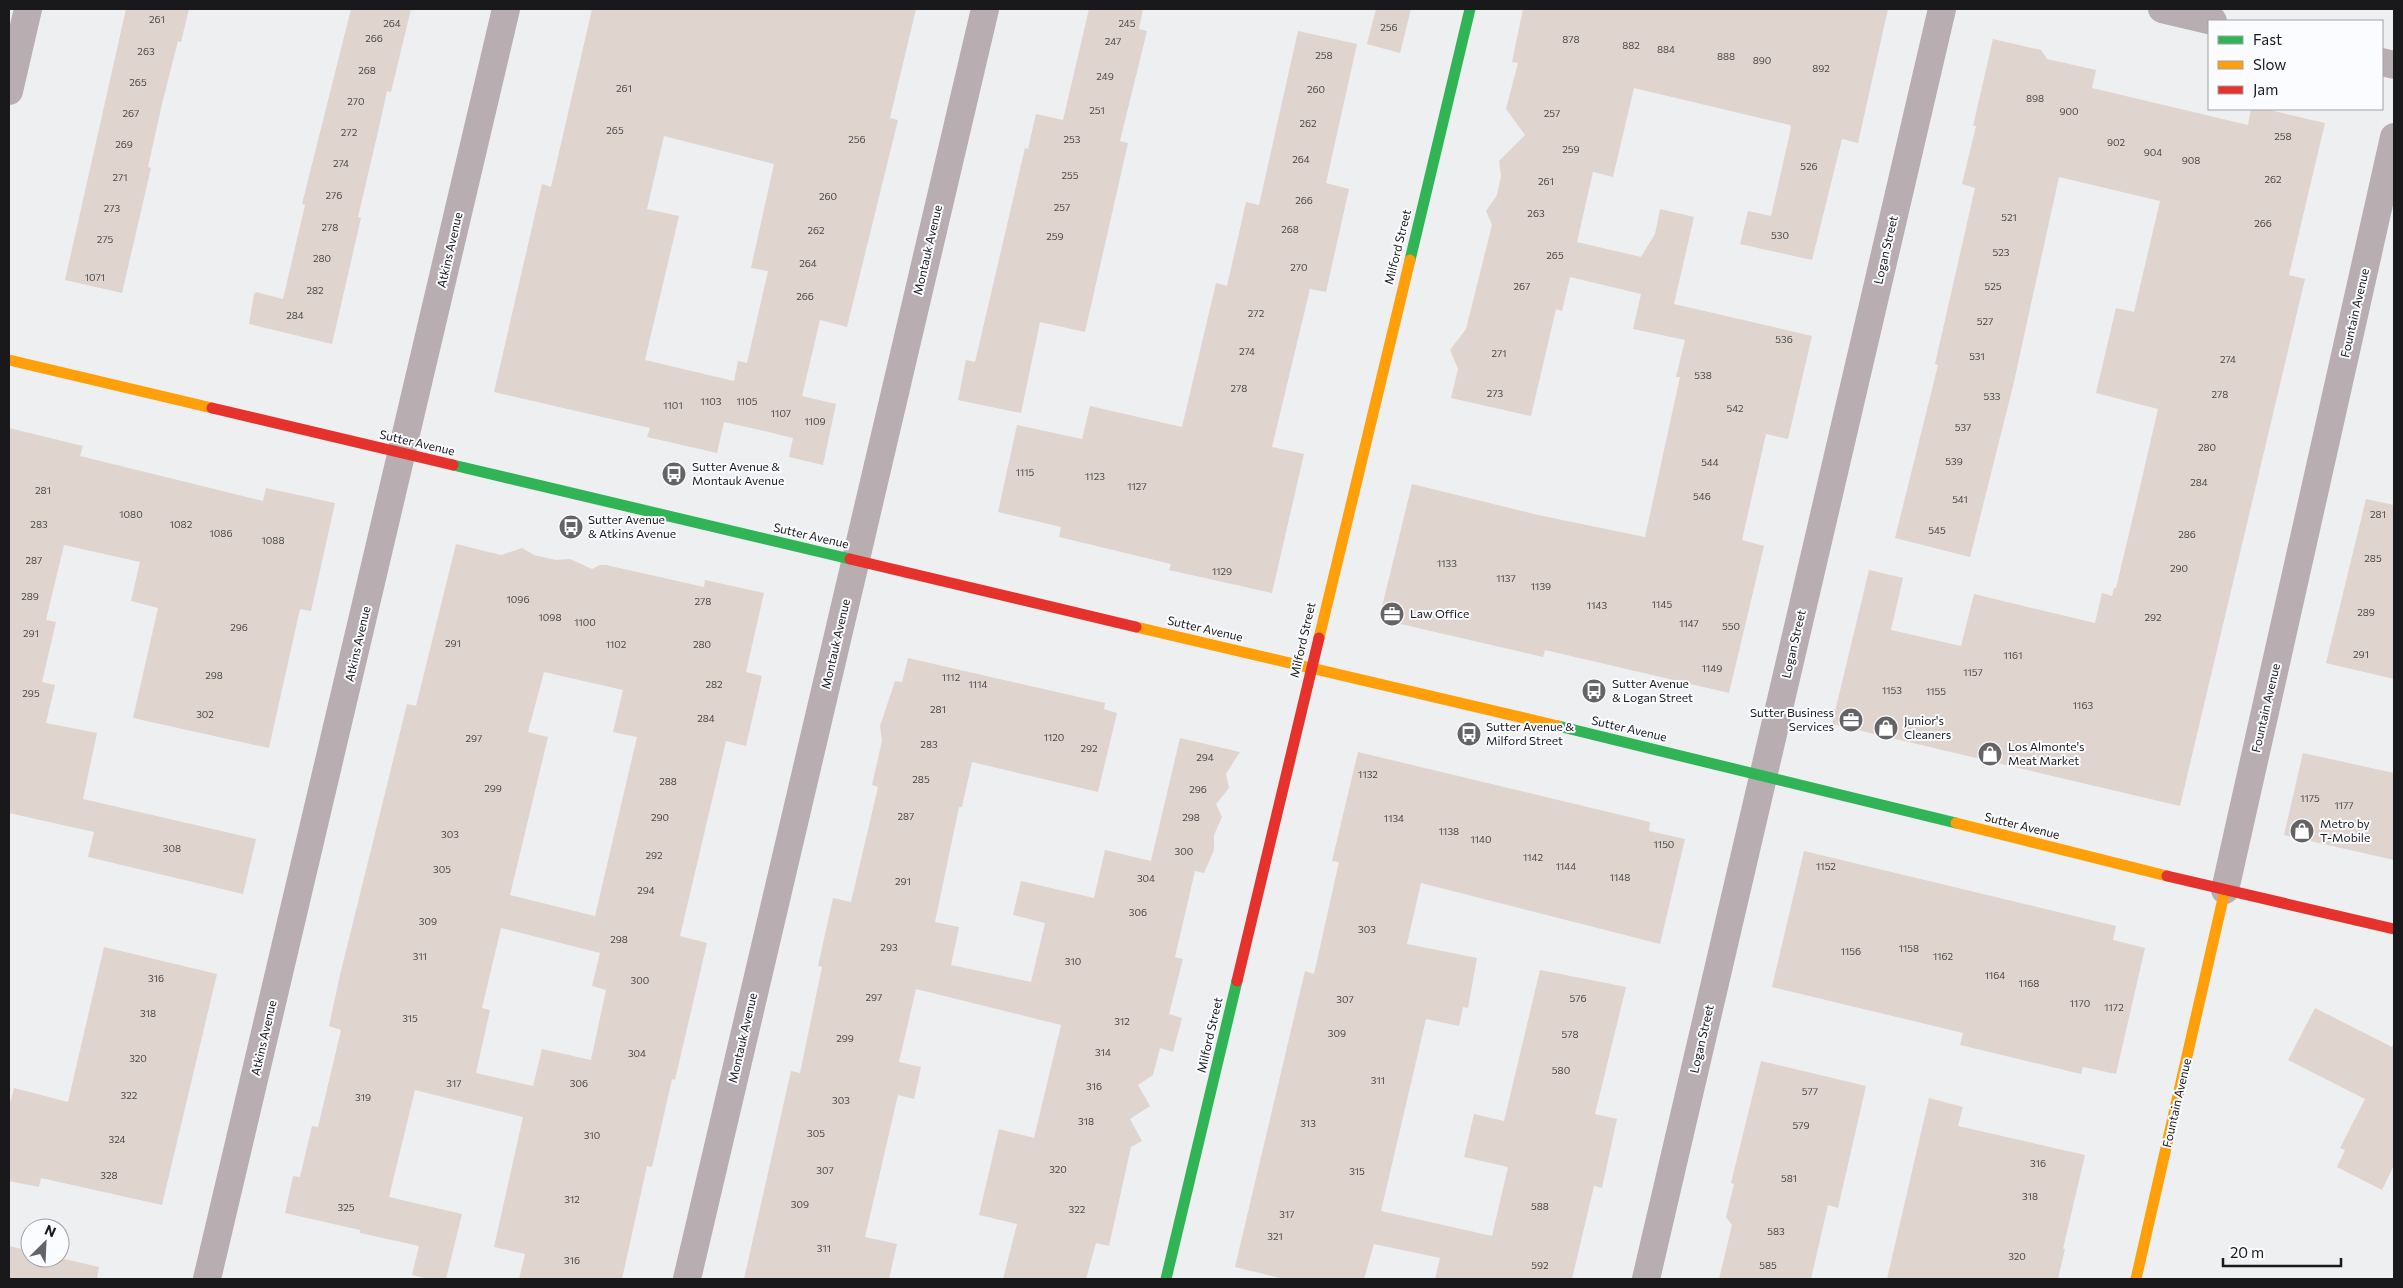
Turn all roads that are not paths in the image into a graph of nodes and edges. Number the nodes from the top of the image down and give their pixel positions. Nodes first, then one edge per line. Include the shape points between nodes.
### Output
1 (28, 9) edge
2 (506, 9) edge
3 (985, 9) edge
4 (1470, 9) edge
5 (1942, 9) edge
6 (2162, 9) edge
7 (2210, 20) edge
8 (9, 91) edge
9 (2394, 137) edge
10 (9, 360) edge
11 (402, 454) junction
12 (855, 561) junction
13 (1311, 668) junction
14 (1764, 775) junction
15 (2225, 890) junction
16 (2394, 929) edge
17 (207, 1279) edge
18 (687, 1279) edge
19 (1166, 1279) edge
20 (1646, 1279) edge
21 (2136, 1279) edge

1 - 8 street
2 - 11 street, Atkins Avenue
3 - 12 street, Montauk Avenue
4 - 13 street, Milford Street
5 - 14 street, Logan Street
6 - 7 street
9 - 15 street, Fountain Avenue
10 - 11 street, Sutter Avenue
11 - 12 street, Sutter Avenue
11 - 17 street, Atkins Avenue
12 - 13 street, Sutter Avenue
12 - 18 street, Montauk Avenue
13 - 14 street, Sutter Avenue
13 - 19 street, Milford Street
14 - 15 street, Sutter Avenue
14 - 20 street, Logan Street
15 - 16 street, Sutter Avenue
15 - 21 street, Fountain Avenue

